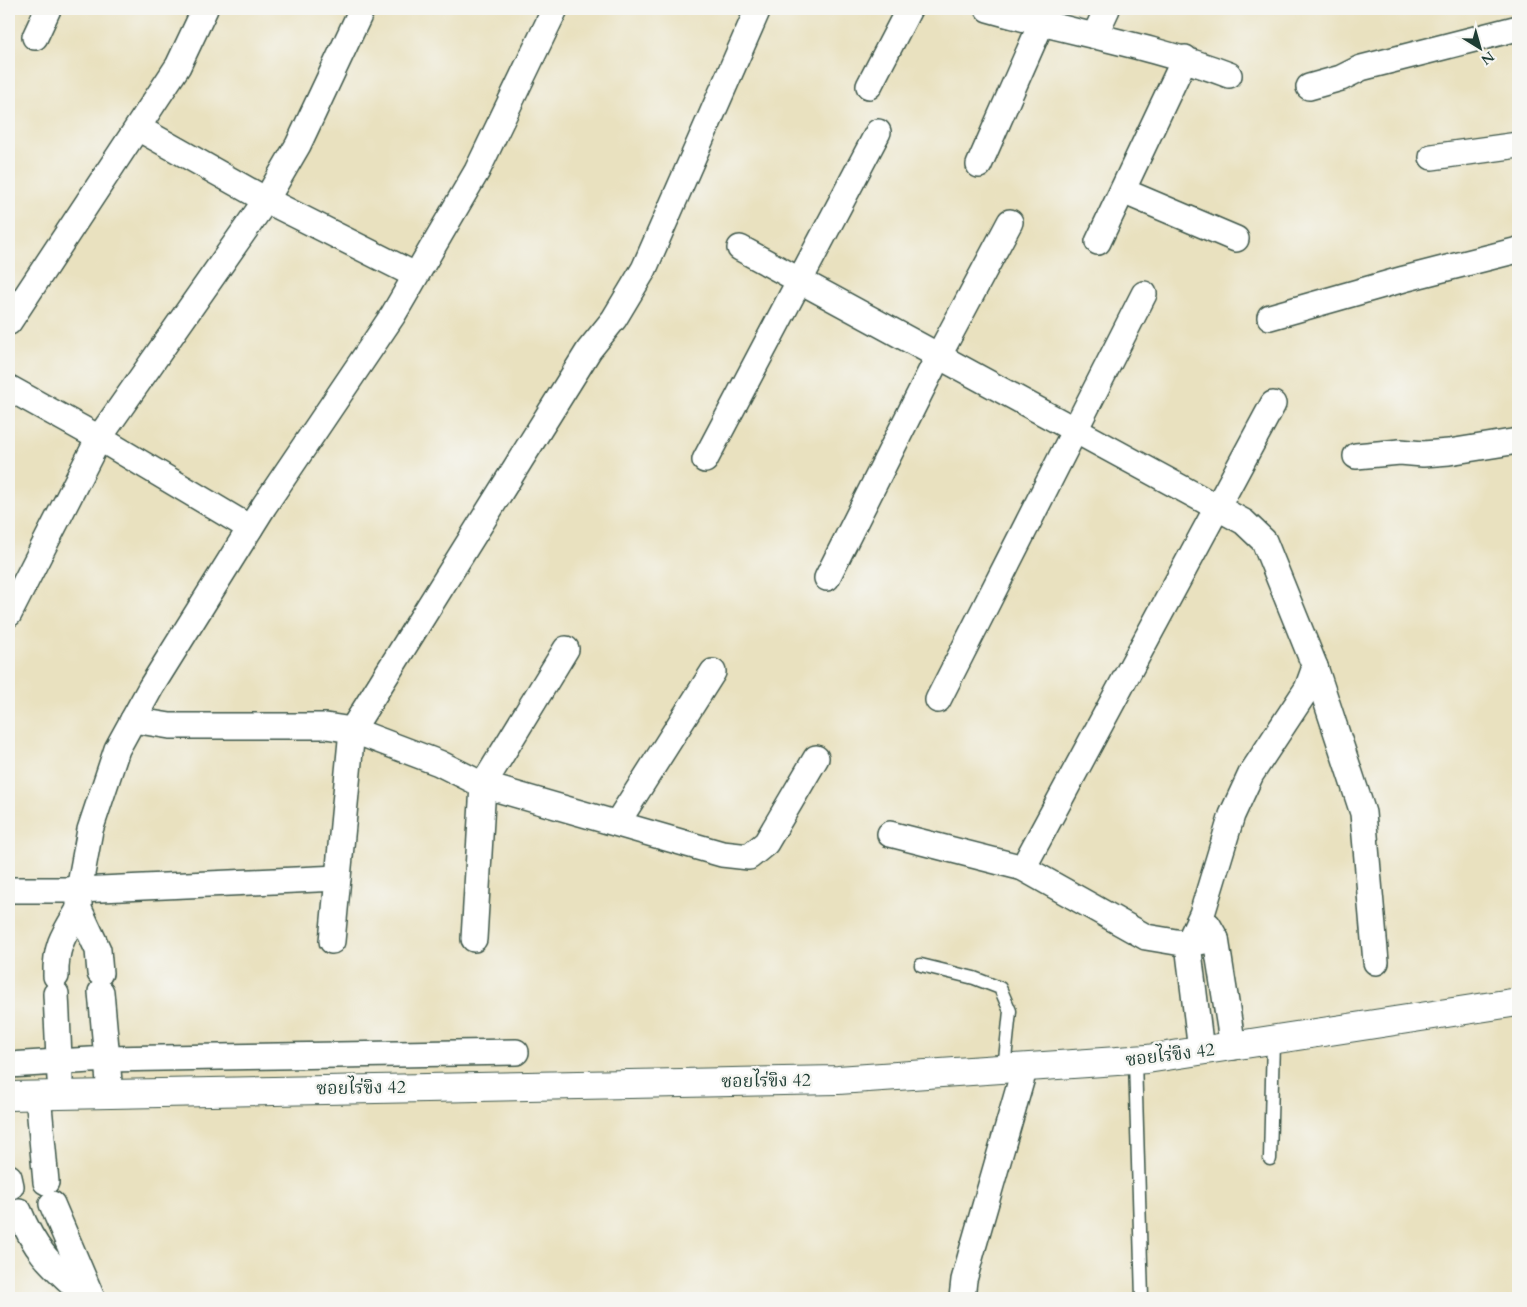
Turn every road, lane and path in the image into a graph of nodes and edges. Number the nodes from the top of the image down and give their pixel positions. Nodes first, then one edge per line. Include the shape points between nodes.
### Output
1 (48, 9) edge
2 (205, 9) edge
3 (362, 9) edge
4 (555, 9) edge
5 (758, 9) edge
6 (909, 9) edge
7 (988, 9) edge
8 (1107, 9) edge
9 (1042, 24) junction
10 (1518, 28) edge
11 (1095, 35) junction
12 (35, 37) dead end
13 (1186, 58) junction
14 (1229, 75) dead end
15 (869, 86) dead end
16 (1309, 87) dead end
17 (138, 128) junction
18 (878, 132) dead end
19 (1518, 145) edge
20 (1432, 157) dead end
21 (979, 164) dead end
22 (1122, 191) junction
23 (266, 200) junction
24 (1010, 222) dead end
25 (1236, 239) dead end
26 (1098, 242) dead end
27 (740, 248) dead end
28 (1518, 250) edge
29 (415, 275) junction
30 (799, 280) junction
31 (1144, 294) dead end
32 (1270, 317) dead end
33 (9, 322) edge
34 (939, 355) junction
35 (9, 388) edge
36 (1273, 404) dead end
37 (1076, 431) junction
38 (99, 438) junction
39 (1518, 440) edge
40 (1356, 456) dead end
41 (705, 460) dead end
42 (1218, 508) junction
43 (250, 528) junction
44 (827, 578) dead end
45 (9, 614) edge
46 (566, 649) dead end
47 (1315, 667) junction
48 (713, 672) dead end
49 (938, 700) dead end
50 (133, 720) junction
51 (352, 730) junction
52 (816, 758) dead end
53 (483, 785) junction
54 (617, 823) junction
55 (890, 834) dead end
56 (1024, 868) junction
57 (338, 878) junction
58 (9, 890) edge
59 (79, 899) junction
60 (1202, 914) junction
61 (474, 939) dead end
62 (1216, 940) junction
63 (332, 941) dead end
64 (1188, 944) junction
65 (1376, 962) dead end
66 (921, 965) dead end
67 (1518, 1002) edge
68 (1273, 1041) junction
69 (1233, 1047) junction
70 (1201, 1051) junction
71 (516, 1052) dead end
72 (107, 1059) junction
73 (1135, 1060) junction
74 (59, 1063) junction
75 (9, 1065) edge
76 (1015, 1068) junction
77 (110, 1093) junction
78 (9, 1096) edge
79 (50, 1096) junction
80 (1270, 1159) dead end
81 (19, 1210) dead end
82 (88, 1298) edge
83 (92, 1298) edge
84 (962, 1298) edge
85 (1142, 1298) edge

1 - 12 street
2 - 17 street via 178,66
3 - 23 street via 298,145
4 - 29 street via 477,171
5 - 51 street via 644,269 614,319 573,375
6 - 15 street
7 - 9 street
8 - 11 street
9 - 11 street
9 - 21 street
10 - 16 street via 1360,68 1341,78
11 - 13 street
13 - 14 street
13 - 22 street
17 - 23 street
17 - 33 street
18 - 30 street
19 - 20 street
22 - 25 street
22 - 26 street
23 - 29 street
23 - 38 street
24 - 34 street
27 - 30 street
28 - 32 street
29 - 43 street via 393,315
30 - 34 street
30 - 41 street
31 - 37 street
34 - 37 street
34 - 44 street
35 - 38 street
36 - 42 street
37 - 42 street
37 - 49 street
38 - 43 street
38 - 45 street
39 - 40 street via 1449,452
42 - 47 street via 1244,522 1264,541
42 - 56 street
43 - 50 street
46 - 53 street
47 - 60 street via 1307,689 1250,774 1223,841
47 - 65 street via 1363,813
48 - 54 street
50 - 51 street via 170,726 326,726
50 - 59 street via 117,749 90,830
51 - 53 street via 439,763
51 - 57 street
52 - 54 street via 766,843 749,857 722,854
53 - 54 street
53 - 61 street
55 - 56 street
56 - 64 street via 1146,937
57 - 59 street
57 - 63 street
58 - 59 street
59 - 72 street via 98,950
59 - 74 street via 56,956
60 - 62 street
60 - 64 street
62 - 64 street
62 - 69 street
64 - 70 street
66 - 76 lane via 1000,988 1010,1011
67 - 68 street, ซอยไร่ขิง 42
68 - 69 street, ซอยไร่ขิง 42
68 - 80 lane
69 - 70 street, ซอยไร่ขิง 42
70 - 73 street, ซอยไร่ขิง 42
71 - 72 street
72 - 74 street
72 - 77 street
73 - 76 street, ซอยไร่ขิง 42
73 - 85 lane
74 - 75 street
74 - 79 street
76 - 77 street, ซอยไร่ขิง 42 via 838,1080
76 - 84 street
77 - 79 street, ซอยไร่ขิง 42
78 - 79 street, ซอยไร่ขิง 42
79 - 83 street via 49,1193
81 - 82 street via 29,1237 46,1260

